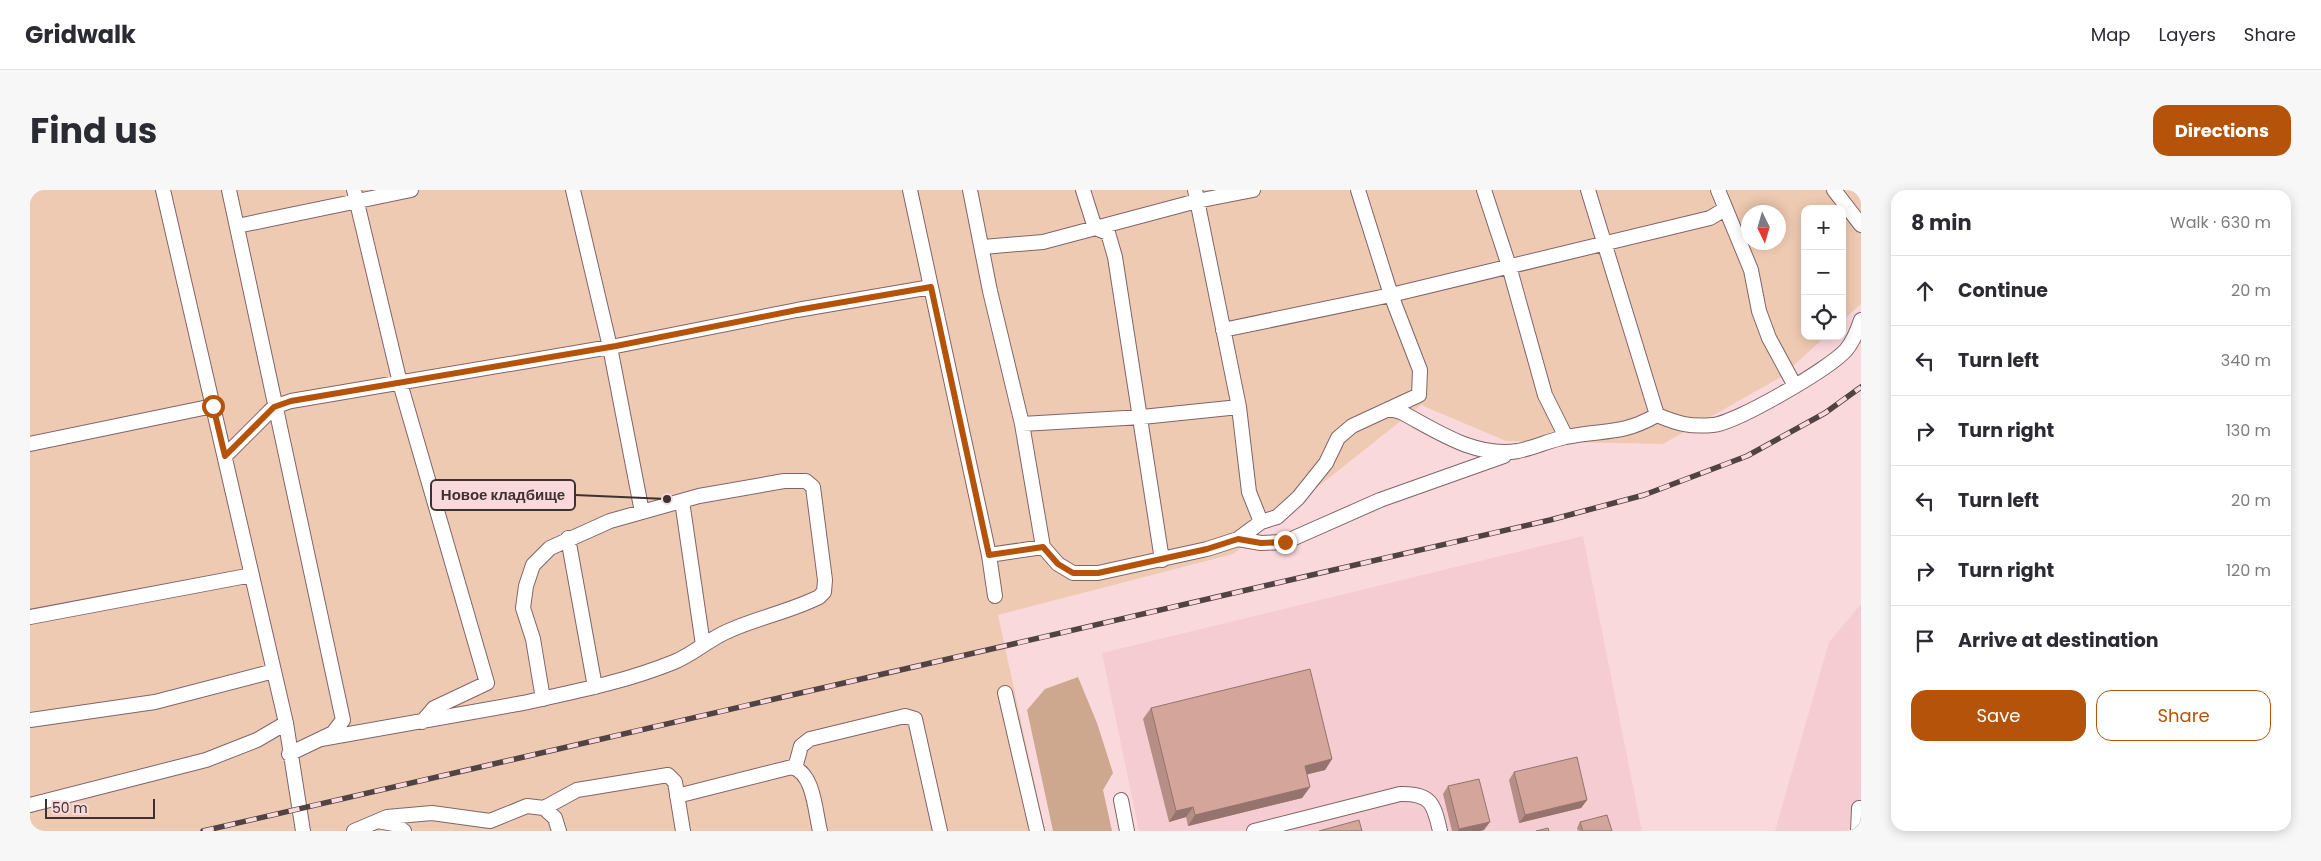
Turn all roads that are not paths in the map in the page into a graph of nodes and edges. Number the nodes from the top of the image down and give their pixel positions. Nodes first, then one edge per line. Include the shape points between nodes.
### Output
1 (163, 190) edge
2 (229, 190) edge
3 (411, 190) edge
4 (573, 190) edge
5 (910, 190) edge
6 (970, 190) edge
7 (1083, 190) edge
8 (1253, 190) edge
9 (1358, 190) edge
10 (1484, 190) edge
11 (1588, 190) edge
12 (1718, 190) edge
13 (1834, 190) edge
14 (355, 196) edge
15 (1196, 196) edge
16 (1725, 209) junction
17 (1861, 225) edge
18 (237, 226) junction
19 (1095, 228) junction
20 (1605, 243) junction
21 (982, 247) junction
22 (1509, 266) junction
23 (931, 287) junction
24 (1391, 295) junction
25 (1861, 320) edge
26 (1223, 330) junction
27 (610, 348) junction
28 (400, 383) junction
29 (1795, 386) junction
30 (213, 406) junction
31 (274, 407) junction
32 (1239, 407) junction
33 (1390, 409) junction
34 (1657, 415) junction
35 (1142, 417) junction
36 (1022, 424) junction
37 (1566, 437) junction
38 (30, 444) edge
39 (1519, 451) junction
40 (225, 456) junction
41 (682, 501) junction
42 (642, 512) junction
43 (1260, 522) junction
44 (568, 538) junction
45 (1238, 539) junction
46 (1043, 547) junction
47 (989, 555) junction
48 (1162, 560) junction
49 (252, 575) junction
50 (995, 596) dead end
51 (30, 617) edge
52 (703, 645) junction
53 (274, 672) junction
54 (595, 687) junction
55 (1005, 693) dead end
56 (543, 699) junction
57 (30, 720) edge
58 (422, 722) junction
59 (286, 723) junction
60 (321, 739) junction
61 (289, 754) junction
62 (795, 768) junction
63 (677, 796) junction
64 (1120, 800) dead end
65 (30, 805) edge
66 (544, 808) junction
67 (1861, 808) edge
68 (378, 821) junction
69 (303, 831) edge
70 (354, 831) edge
71 (404, 831) edge
72 (559, 831) edge
73 (683, 831) edge
74 (820, 831) edge
75 (940, 831) edge
76 (1037, 831) edge
77 (1127, 831) edge
78 (1254, 831) edge
79 (1440, 831) edge
80 (1858, 831) edge

1 - 30 lane
2 - 18 lane
3 - 14 lane
4 - 27 lane
5 - 23 lane
6 - 21 lane
7 - 19 lane
8 - 15 lane
9 - 24 lane
10 - 22 lane
11 - 20 lane
12 - 16 lane
13 - 17 lane
14 - 18 lane
14 - 28 lane
15 - 19 lane
15 - 26 lane
16 - 20 lane via 1710,218
16 - 29 lane via 1751,270 1759,311 1769,338
18 - 31 lane
19 - 21 lane via 1043,242
19 - 35 lane via 1108,233 1115,257
20 - 22 lane
20 - 34 lane
21 - 36 lane
22 - 24 lane
22 - 37 lane via 1546,395
23 - 27 lane
23 - 47 lane
24 - 26 lane
24 - 33 lane via 1420,370 1420,387 1419,395
25 - 29 lane via 1846,350
26 - 32 lane
27 - 28 lane
27 - 42 lane
28 - 31 lane via 291,401
28 - 58 lane via 487,683 434,708
29 - 34 lane via 1715,425 1682,425
30 - 38 lane
30 - 40 lane
31 - 40 lane
31 - 60 lane via 343,720 333,733
32 - 35 lane
32 - 43 lane via 1250,492
33 - 39 lane via 1474,449 1494,453
33 - 43 lane via 1352,426 1338,438 1326,463 1298,498 1277,516
34 - 37 lane via 1637,426 1610,433
35 - 36 lane
35 - 48 lane
36 - 46 lane
37 - 39 lane
39 - 45 lane via 1380,500 1285,542 1261,543
40 - 49 lane
41 - 42 lane
41 - 52 lane
41 - 52 lane via 784,481 806,481 813,487 826,580 824,592 805,604 727,631
42 - 44 lane
43 - 45 lane
44 - 54 lane
44 - 56 lane via 550,548 533,565 526,586 523,608
45 - 48 lane
46 - 47 lane
46 - 48 lane via 1058,564 1073,573 1098,573
47 - 50 lane
49 - 51 lane
49 - 53 lane
52 - 54 lane via 675,662
53 - 57 lane via 155,702
53 - 59 lane
54 - 56 lane
55 - 76 lane
56 - 58 lane
58 - 60 lane
59 - 61 lane
59 - 65 lane via 257,740 206,760
60 - 61 lane
61 - 69 lane
62 - 63 lane
62 - 74 lane via 808,779
62 - 75 lane via 801,746 810,739 905,716 915,719
63 - 66 lane via 675,782 668,775 577,790
63 - 73 lane
64 - 77 lane
66 - 68 lane via 527,806 490,821 432,812
66 - 72 lane via 554,818
67 - 80 lane
68 - 70 lane
68 - 71 lane via 394,824
78 - 79 lane via 1400,794 1413,794 1427,798 1435,808

